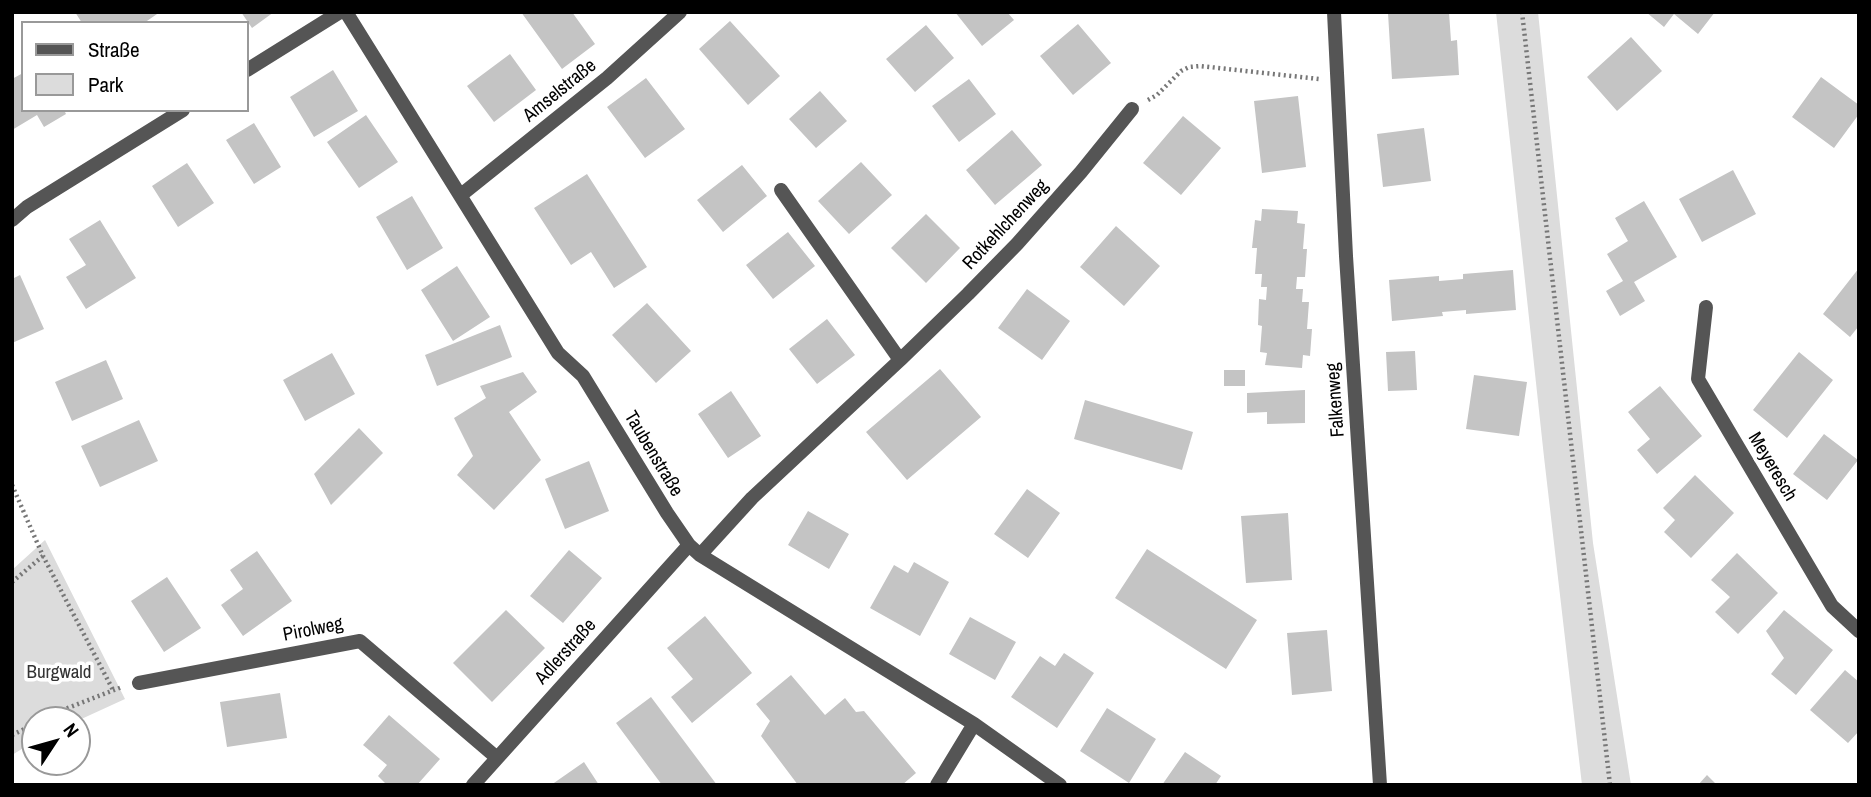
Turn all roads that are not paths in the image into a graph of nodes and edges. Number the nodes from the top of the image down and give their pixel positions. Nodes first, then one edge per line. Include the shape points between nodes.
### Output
1 (340, 12) edge
2 (346, 12) edge
3 (680, 12) edge
4 (1334, 12) edge
5 (248, 69) edge
6 (1132, 109) road end
7 (180, 112) edge
8 (780, 190) dead end
9 (461, 195) junction
10 (12, 219) edge
11 (1706, 307) dead end
12 (900, 360) junction
13 (694, 550) junction
14 (1859, 631) edge
15 (139, 683) dead end
16 (974, 724) junction
17 (496, 757) junction
18 (473, 785) edge
19 (937, 785) edge
20 (1060, 785) edge
21 (1380, 785) edge

1 - 5 street
2 - 9 street, Taubenstraße
3 - 9 street, Amselstraße via 607,78
4 - 21 street, Falkenweg
6 - 12 street, Rotkehlchenweg via 1017,244
7 - 10 street
8 - 12 street
9 - 13 street, Taubenstraße via 558,353 583,376
11 - 14 street, Meyeresch via 1698,379 1832,606
12 - 13 street, Rotkehlchenweg
13 - 16 street, Taubenstraße
13 - 17 street, Adlerstraße
15 - 17 street, Pirolweg via 360,641
16 - 19 street
16 - 20 street, Taubenstraße
17 - 18 street, Adlerstraße

